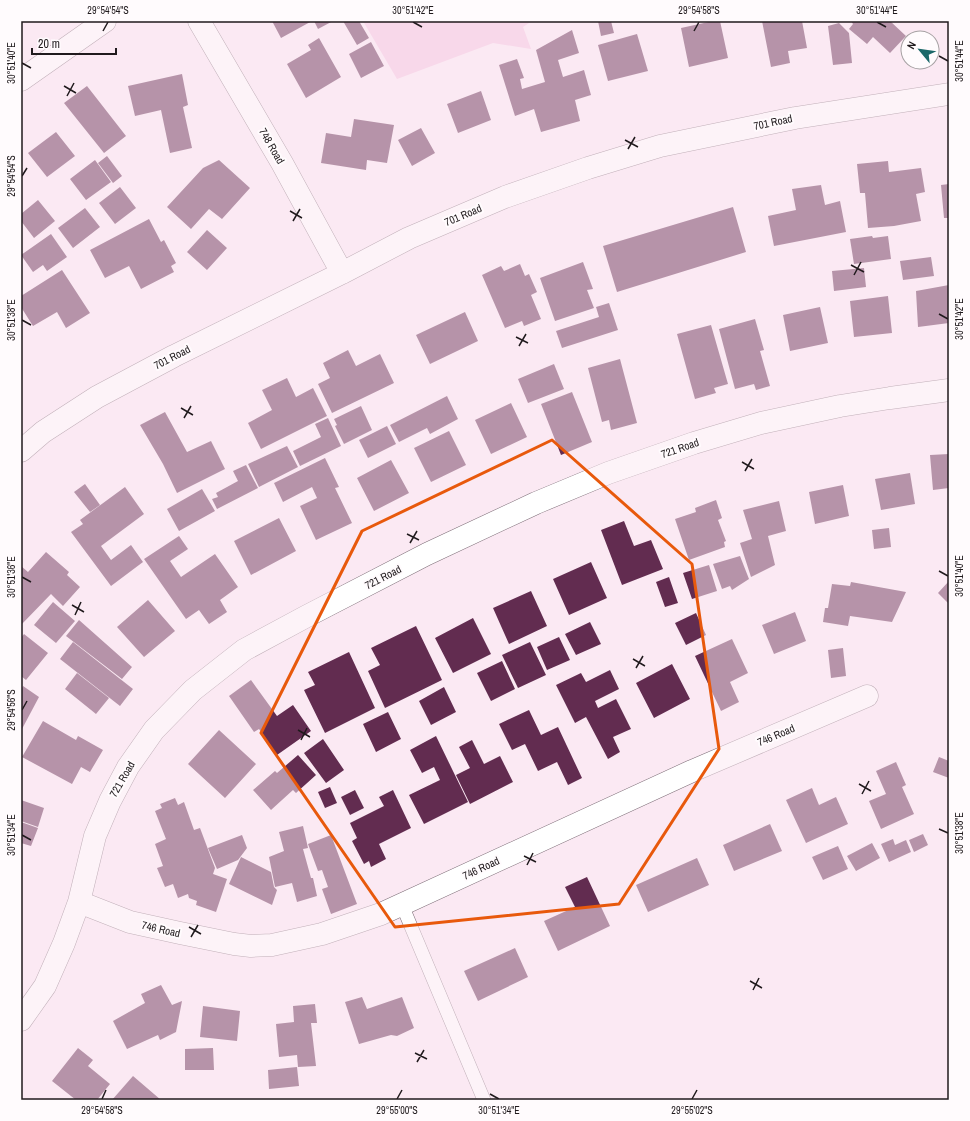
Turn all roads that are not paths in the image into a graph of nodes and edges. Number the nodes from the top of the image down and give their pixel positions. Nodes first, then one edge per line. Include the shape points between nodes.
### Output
1 (105, 21) edge
2 (199, 21) edge
3 (21, 80) edge
4 (949, 94) edge
5 (342, 273) junction
6 (949, 390) edge
7 (21, 451) edge
8 (867, 696) dead end
9 (79, 902) junction
10 (402, 905) junction
11 (21, 1020) edge
12 (484, 1100) edge

1 - 3 street
2 - 5 street, 748 Road via 282,163
4 - 5 street, 701 Road via 796,118 660,146 588,168 505,198 409,238
5 - 7 street, 701 Road via 97,397 43,432
6 - 9 street, 721 Road via 840,406 762,423 608,472 427,554 244,650 188,695 154,730 128,767 95,836
8 - 10 street, 746 Road via 692,771
9 - 10 street, 746 Road via 130,922 251,946 272,945 322,934
9 - 11 street, 721 Road via 45,986
10 - 12 lane

